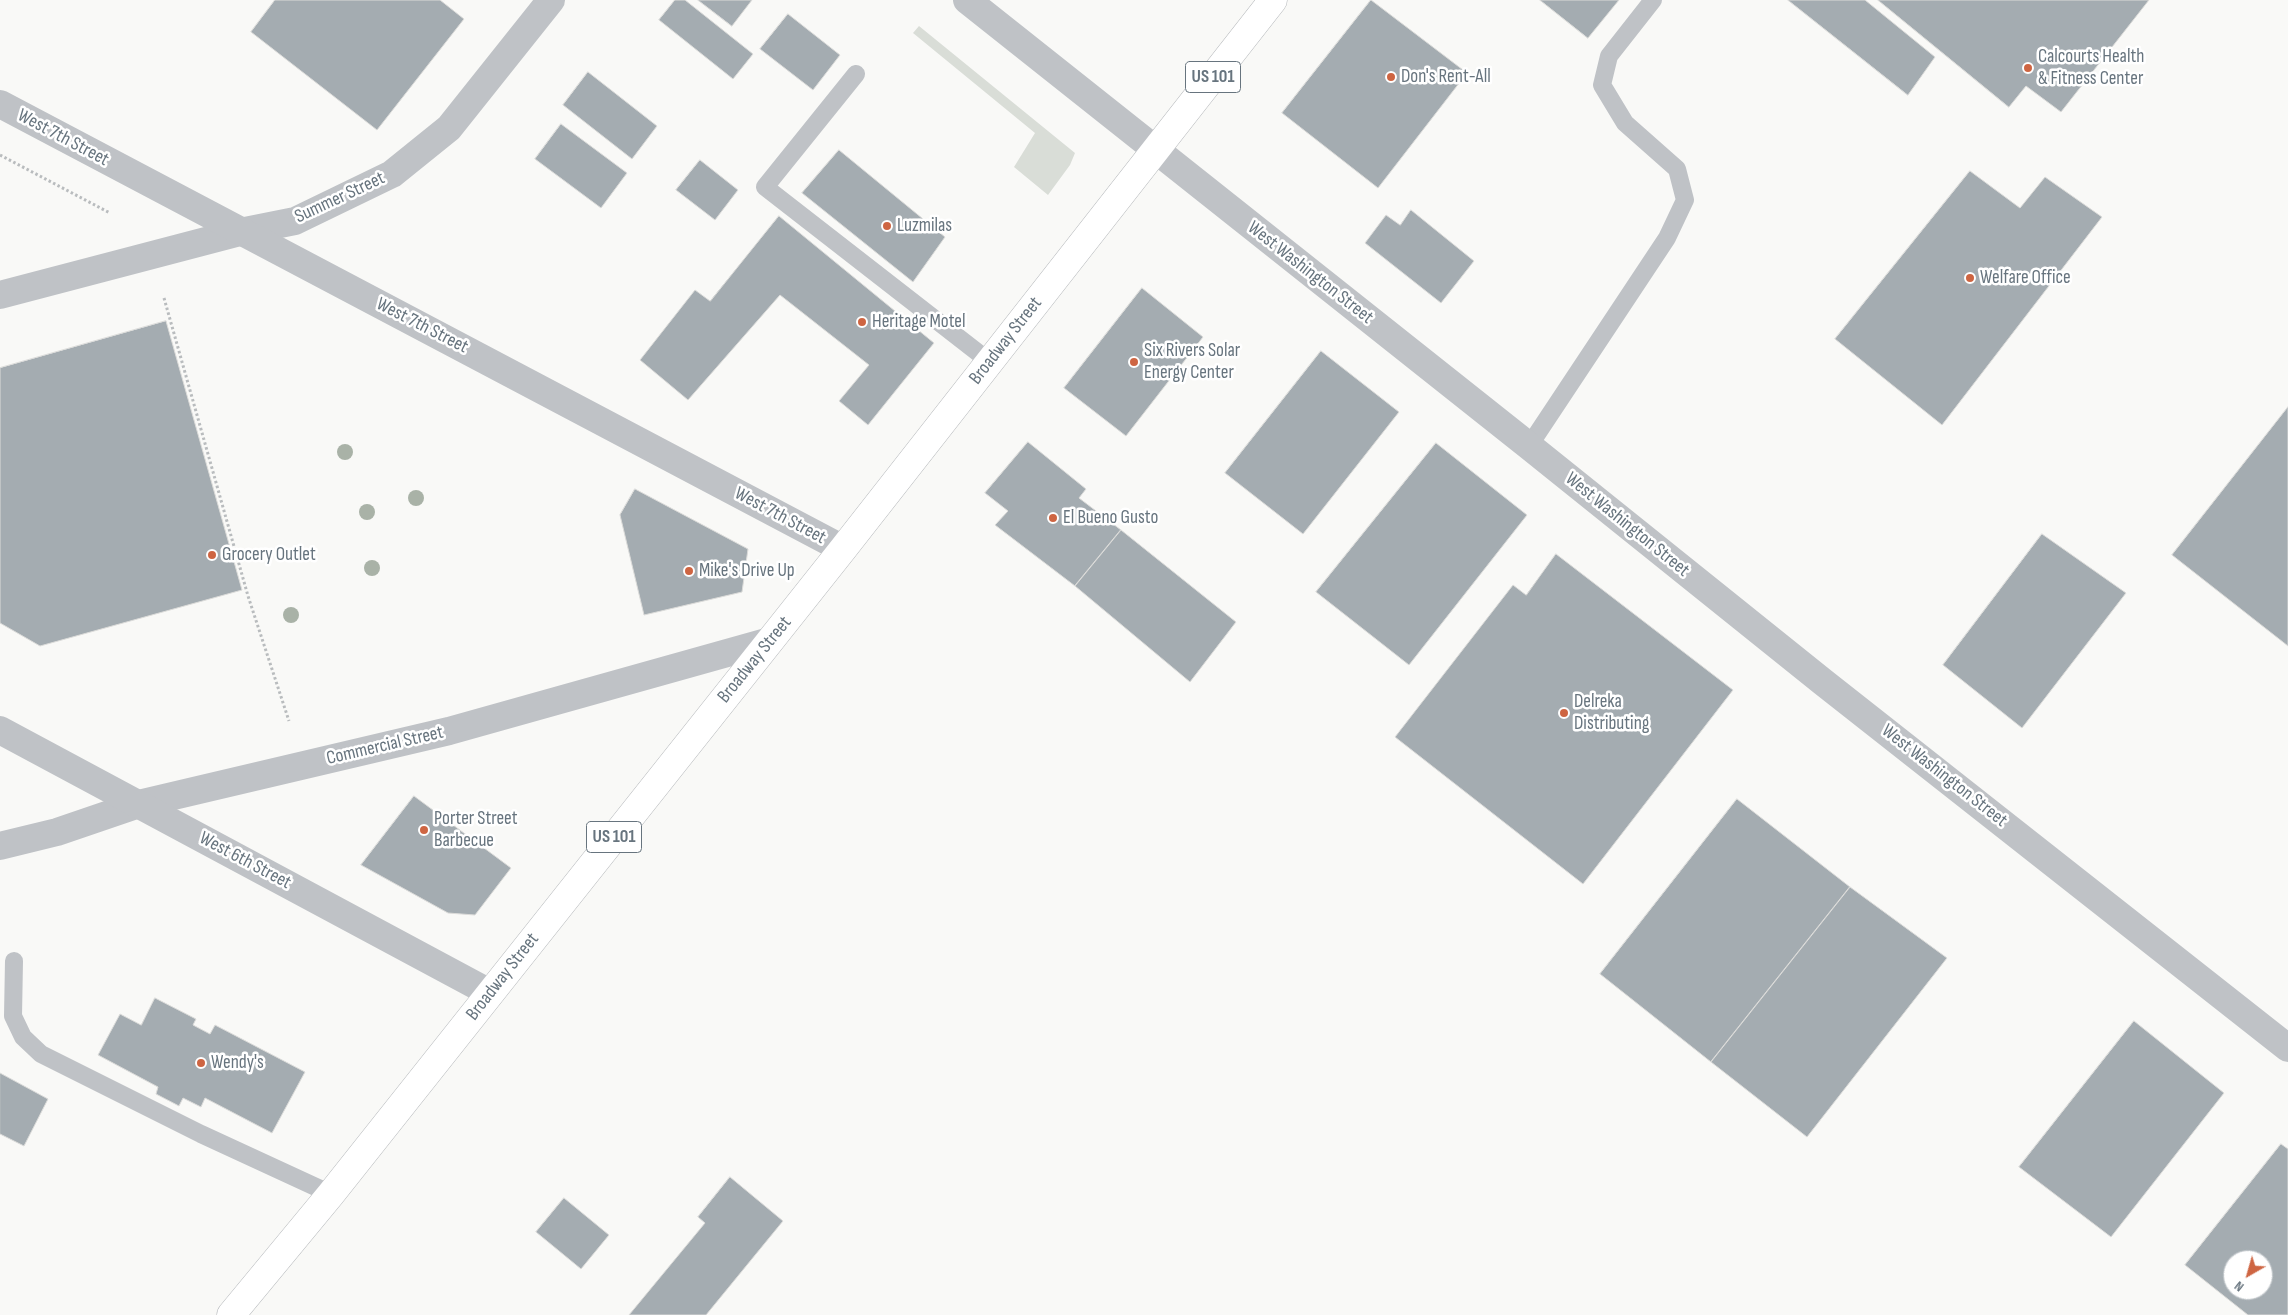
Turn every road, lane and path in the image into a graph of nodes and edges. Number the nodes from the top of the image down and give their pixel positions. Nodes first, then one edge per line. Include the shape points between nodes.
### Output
1 (551, 0) edge
2 (967, 0) edge
3 (1274, 0) edge
4 (1653, 0) edge
5 (856, 74) dead end
6 (0, 104) edge
7 (1155, 150) junction
8 (0, 156) edge
9 (110, 213) dead end
10 (240, 232) junction
11 (0, 295) edge
12 (164, 298) dead end
13 (990, 362) junction
14 (1529, 446) junction
15 (843, 549) junction
16 (770, 641) junction
17 (289, 721) dead end
18 (0, 730) edge
19 (140, 804) junction
20 (0, 846) edge
21 (14, 961) dead end
22 (490, 993) junction
23 (2288, 1048) edge
24 (331, 1194) junction
25 (231, 1315) edge

1 - 10 street, Summer Street via 449,128 392,174 295,222
2 - 7 street, West Washington Street
3 - 7 highway, Broadway Street / US 101
4 - 14 lane via 1608,56 1602,86 1625,123 1677,170 1685,200 1667,238
5 - 13 lane via 765,187
6 - 10 street, West 7th Street
7 - 13 highway, Broadway Street / US 101
7 - 14 street, West Washington Street
8 - 9 path
10 - 11 street, Summer Street
10 - 15 street, West 7th Street
12 - 17 path via 248,596
13 - 15 highway, Broadway Street / US 101
14 - 23 street, West Washington Street via 1822,682
15 - 16 highway, Broadway Street / US 101
16 - 19 street, Commercial Street via 449,731
16 - 22 highway, Broadway Street / US 101
18 - 19 street, West 6th Street
19 - 20 street, Commercial Street via 57,832
19 - 22 street, West 6th Street
21 - 24 lane via 14,1016 23,1037 41,1054
22 - 24 highway, Broadway Street / US 101
24 - 25 highway, Broadway Street / US 101

